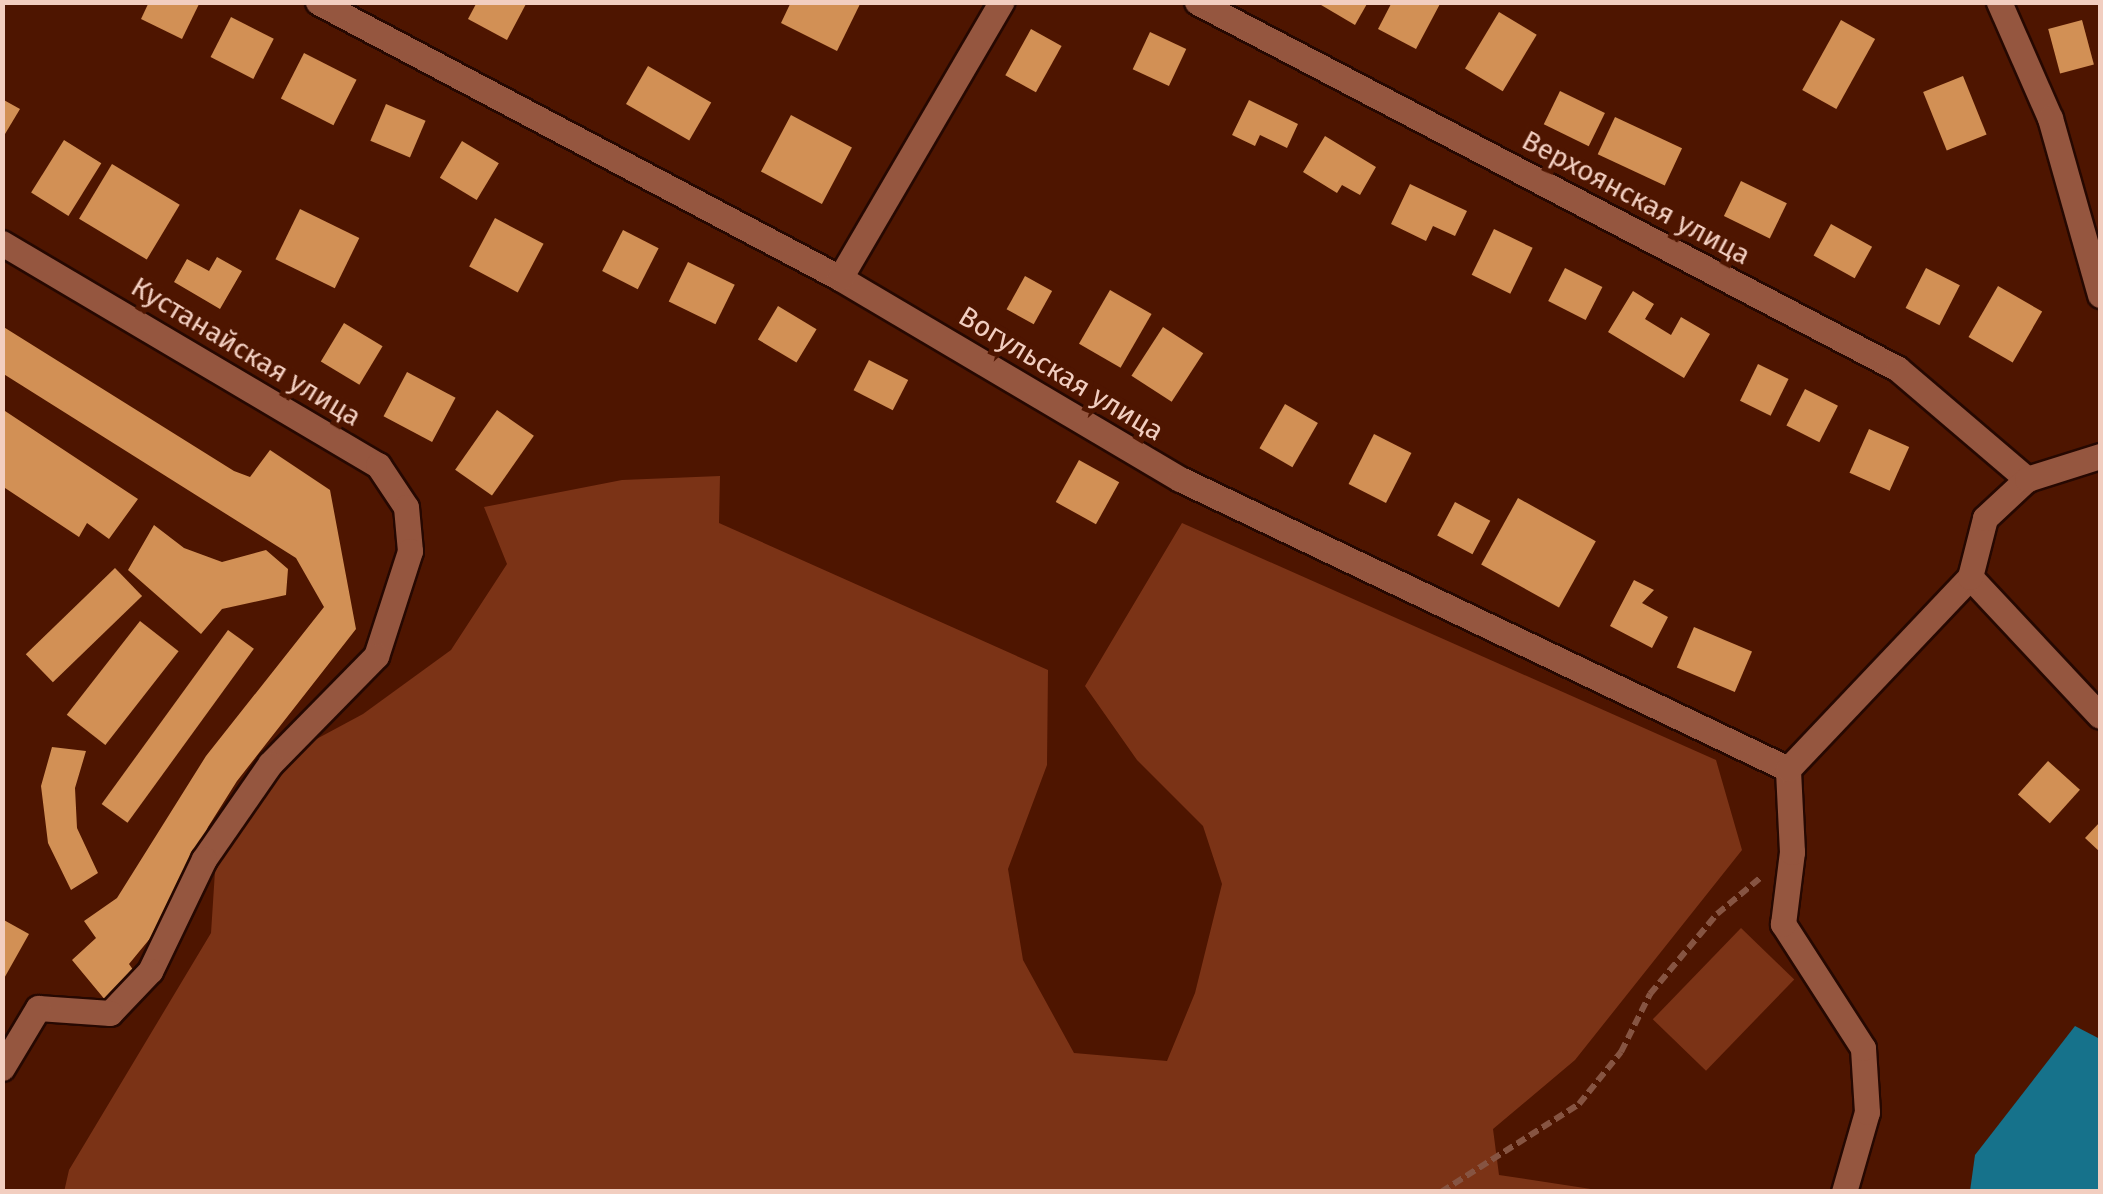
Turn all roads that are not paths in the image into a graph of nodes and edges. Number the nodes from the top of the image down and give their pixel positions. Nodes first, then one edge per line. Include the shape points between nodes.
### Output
1 (318, 2) edge
2 (1000, 2) edge
3 (1196, 2) edge
4 (2000, 2) edge
5 (2, 243) edge
6 (840, 278) junction
7 (2100, 295) edge
8 (2100, 456) edge
9 (2027, 478) junction
10 (1970, 578) junction
11 (2100, 716) edge
12 (1788, 769) junction
13 (2, 1068) edge
14 (1844, 1192) edge

1 - 6 street, Вогульская улица
2 - 6 street
3 - 9 street, Верхоянская улица via 1898,368
4 - 7 street via 2050,118
5 - 13 street, Кустанайская улица via 378,466 406,508 410,551 376,656 270,764 204,859 150,971 110,1013 38,1008
6 - 12 street, Вогульская улица via 1180,480
8 - 9 street
9 - 10 street via 1984,518
10 - 11 street
10 - 12 street
12 - 14 street via 1792,852 1783,924 1863,1048 1866,1112

